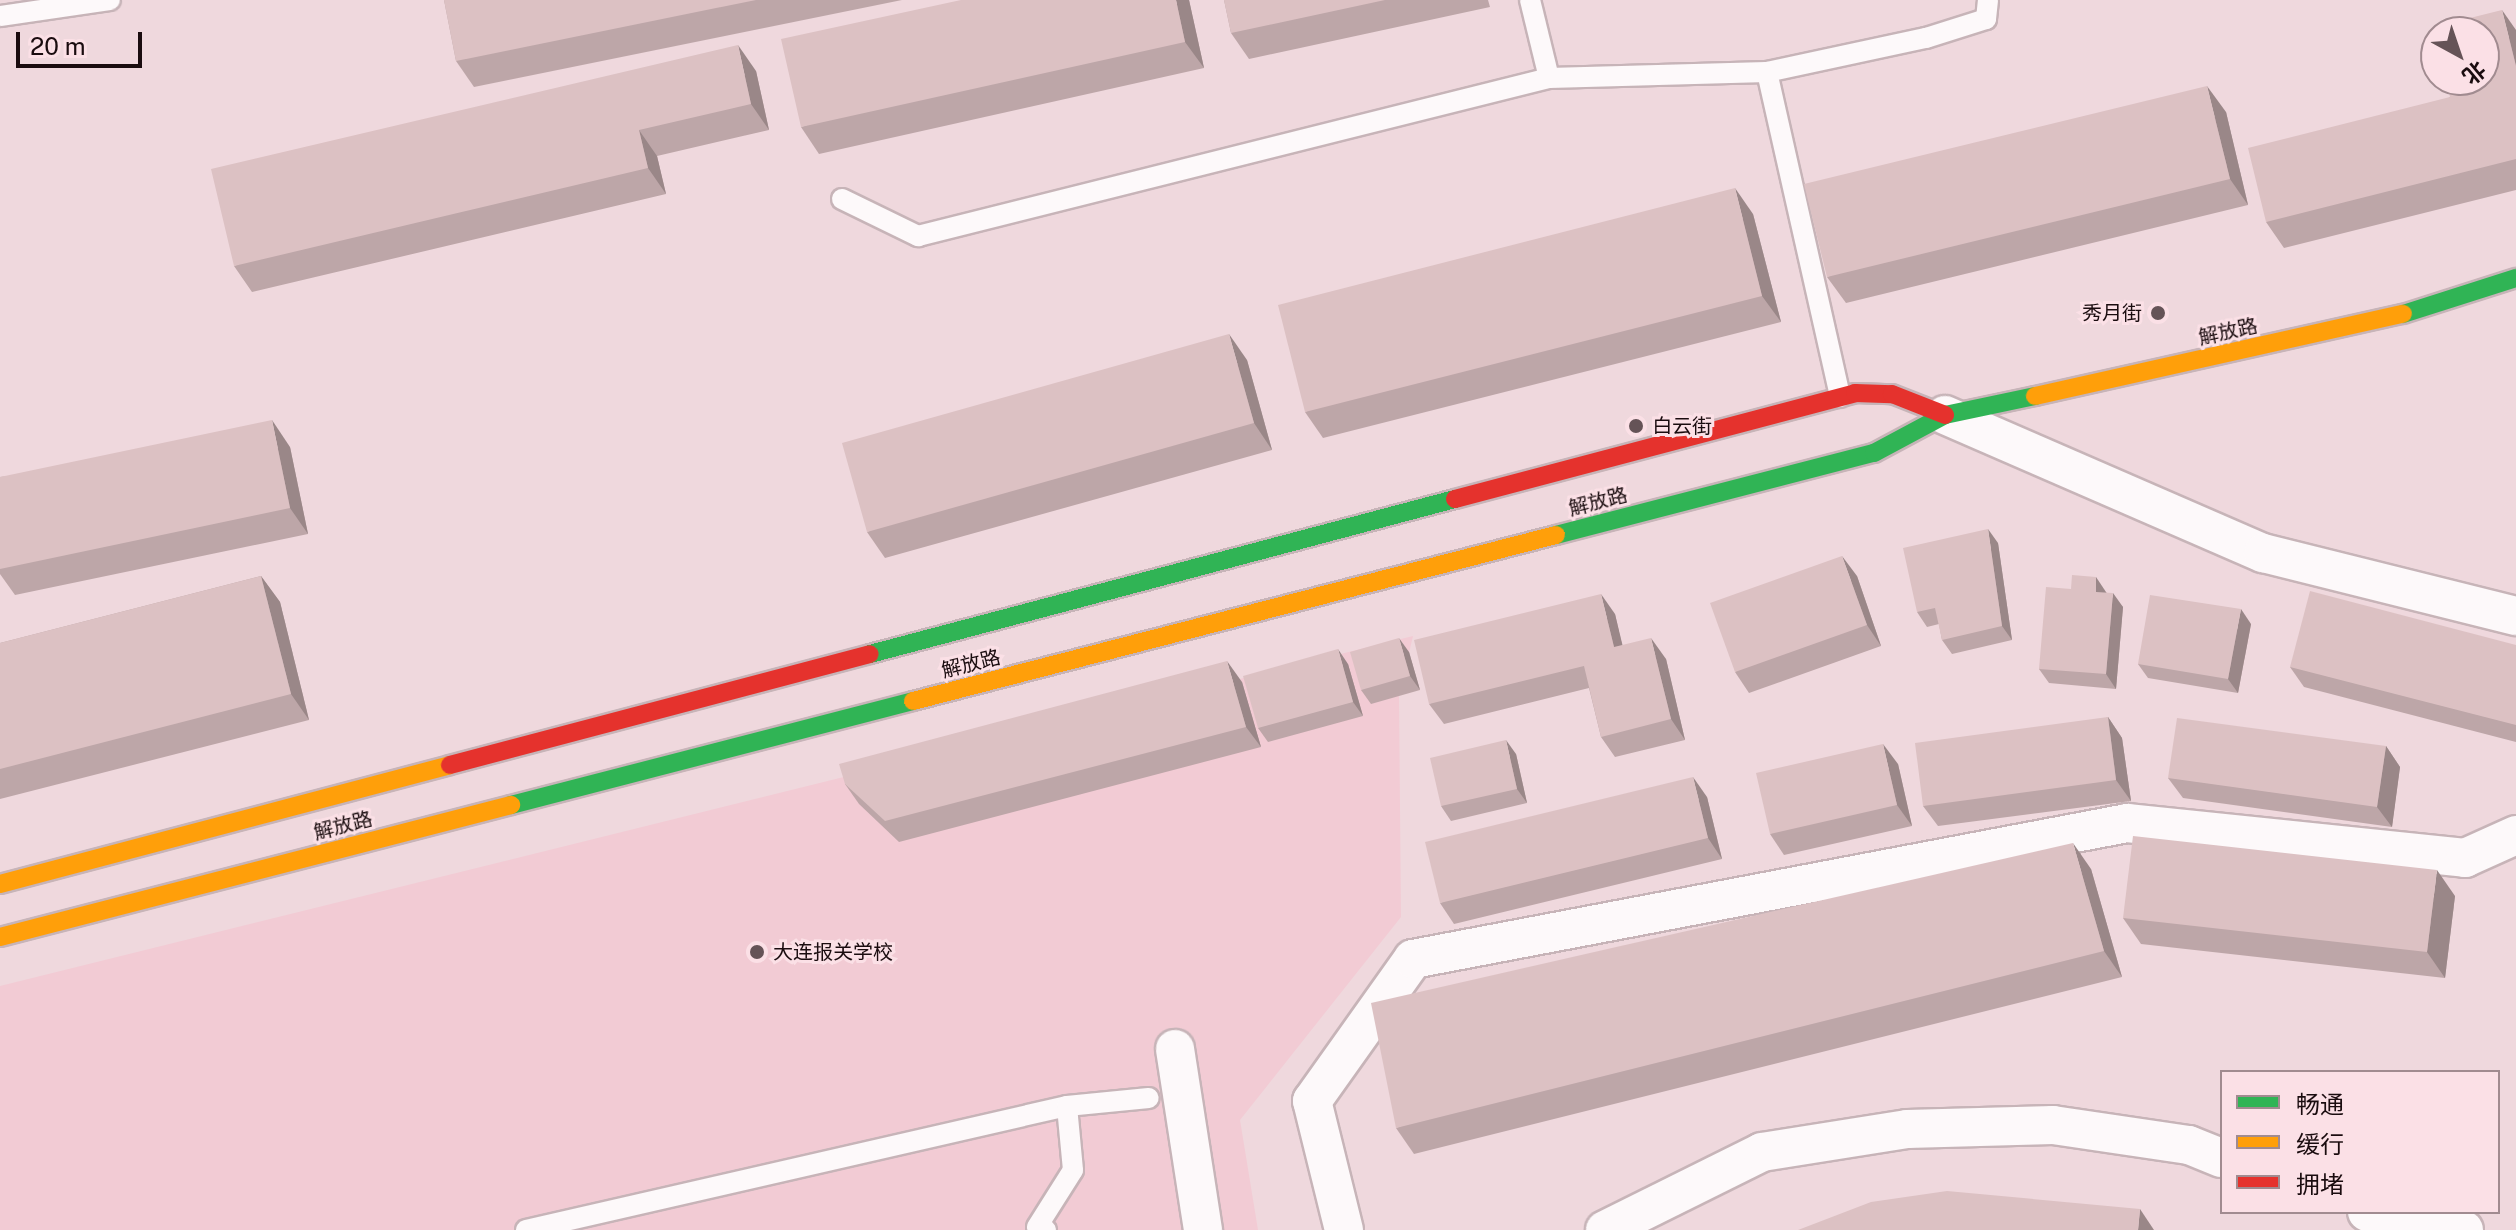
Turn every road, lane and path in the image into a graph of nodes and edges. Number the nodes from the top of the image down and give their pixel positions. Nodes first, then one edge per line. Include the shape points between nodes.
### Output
1 (110, 0) edge
2 (1530, 0) edge
3 (1988, 0) edge
4 (0, 16) edge
5 (1767, 72) junction
6 (1549, 78) junction
7 (842, 199) dead end
8 (2516, 278) edge
9 (1840, 397) junction
10 (1945, 415) junction
11 (2516, 616) edge
12 (2516, 835) edge
13 (0, 884) edge
14 (0, 937) edge
15 (1175, 1049) dead end
16 (1149, 1098) dead end
17 (1067, 1106) junction
18 (2220, 1157) edge
19 (2372, 1214) edge
20 (2413, 1229) edge
21 (526, 1230) edge
22 (1046, 1230) edge
23 (1203, 1230) edge
24 (1344, 1230) edge
25 (1605, 1230) edge
26 (2464, 1230) edge

1 - 4 lane
2 - 6 lane
3 - 5 lane via 1986,19
5 - 6 lane
5 - 9 lane
6 - 7 lane via 918,236
8 - 10 main road, 解放路 via 2373,323
9 - 10 main road, 解放路 via 1892,394
9 - 13 main road, 解放路
10 - 11 street via 2263,553
10 - 14 main road, 解放路 via 1874,453
12 - 24 street via 2465,858 2127,823 1413,959 1312,1101
15 - 23 street
16 - 17 lane
17 - 21 lane
17 - 22 lane via 1073,1170 1037,1227
18 - 25 street via 2189,1145 2053,1125 1907,1129 1762,1152
19 - 20 street
20 - 26 street

